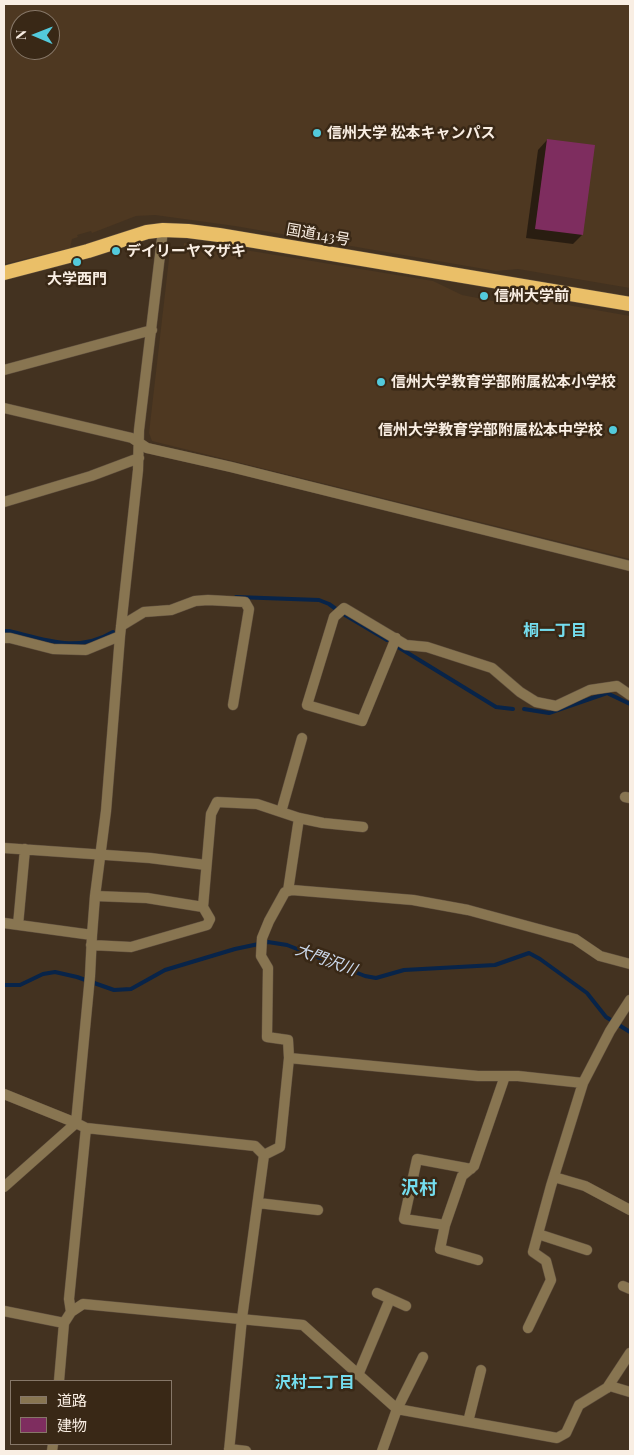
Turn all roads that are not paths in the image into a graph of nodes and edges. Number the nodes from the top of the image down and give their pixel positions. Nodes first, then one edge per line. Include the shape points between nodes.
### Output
1 (163, 230) junction
2 (4, 273) edge
3 (630, 304) edge
4 (152, 330) junction
5 (4, 370) edge
6 (4, 408) edge
7 (139, 444) junction
8 (139, 458) junction
9 (4, 502) edge
10 (630, 566) edge
11 (121, 631) junction
12 (4, 638) edge
13 (396, 638) junction
14 (630, 695) edge
15 (232, 706) dead end
16 (302, 738) dead end
17 (281, 812) junction
18 (298, 818) junction
19 (363, 827) dead end
20 (4, 848) edge
21 (25, 849) junction
22 (100, 855) junction
23 (206, 865) junction
24 (288, 891) junction
25 (95, 896) junction
26 (203, 908) junction
27 (4, 923) edge
28 (18, 925) junction
29 (91, 940) junction
30 (630, 964) edge
31 (630, 1000) edge
32 (289, 1058) junction
33 (505, 1076) junction
34 (583, 1083) junction
35 (4, 1094) edge
36 (76, 1123) junction
37 (86, 1128) junction
38 (264, 1155) junction
39 (471, 1169) junction
40 (554, 1177) junction
41 (4, 1187) edge
42 (258, 1203) junction
43 (318, 1210) dead end
44 (630, 1210) edge
45 (445, 1225) junction
46 (538, 1234) junction
47 (588, 1250) dead end
48 (478, 1260) dead end
49 (377, 1293) dead end
50 (390, 1299) junction
51 (406, 1306) dead end
52 (4, 1311) edge
53 (71, 1312) junction
54 (242, 1318) junction
55 (64, 1323) junction
56 (528, 1328) dead end
57 (630, 1353) edge
58 (422, 1357) dead end
59 (481, 1370) dead end
60 (358, 1374) junction
61 (59, 1380) edge
62 (607, 1388) junction
63 (630, 1392) edge
64 (397, 1408) junction
65 (468, 1422) junction
66 (229, 1450) edge
67 (246, 1451) edge
68 (382, 1451) edge

1 - 2 highway, 国道143号
1 - 3 highway, 国道143号 via 219,235
1 - 4 street
4 - 5 street
4 - 7 street
6 - 7 street via 132,438
7 - 8 street
7 - 10 street
8 - 9 street
8 - 11 street
11 - 12 street via 86,650 53,649
11 - 15 street via 144,612 172,610 195,601 245,602 249,609
11 - 22 street
13 - 13 street via 344,608 334,617 306,705 362,721
13 - 14 street via 406,645 427,647 492,668 536,702 556,706 590,690 617,686
16 - 17 street
17 - 18 street
17 - 23 street via 257,804 217,802 211,814
18 - 19 street
18 - 24 street
20 - 21 street
21 - 22 street
21 - 28 street
22 - 23 street
22 - 25 street
23 - 26 street
24 - 30 street via 413,900 468,910 575,939 600,956
24 - 32 street via 269,920 261,956 268,968 267,1037 288,1040
25 - 26 street via 147,898
25 - 29 street
26 - 29 street via 210,918 207,925 131,947
27 - 28 street
28 - 29 street
29 - 36 street
31 - 34 street
32 - 33 street
32 - 38 street via 280,1147
33 - 34 street
33 - 39 street
34 - 40 street
35 - 36 street
36 - 37 street
36 - 41 street
37 - 38 street via 255,1146
37 - 53 street via 69,1299
38 - 42 street
39 - 45 street via 462,1176
39 - 45 street via 418,1159 404,1219
40 - 44 street via 585,1186
40 - 46 street
42 - 43 street
42 - 54 street
45 - 48 street via 440,1249
46 - 47 street
46 - 56 street via 534,1252 546,1261 551,1280
49 - 50 street
50 - 51 street
50 - 60 street
52 - 55 street
53 - 54 street via 83,1304
53 - 55 street
54 - 60 street via 303,1325
54 - 66 street
55 - 61 street
57 - 62 street
58 - 64 street
59 - 65 street
60 - 64 street
62 - 63 street
62 - 65 street via 579,1405 566,1433 557,1438
64 - 65 street
64 - 68 street
66 - 67 street

